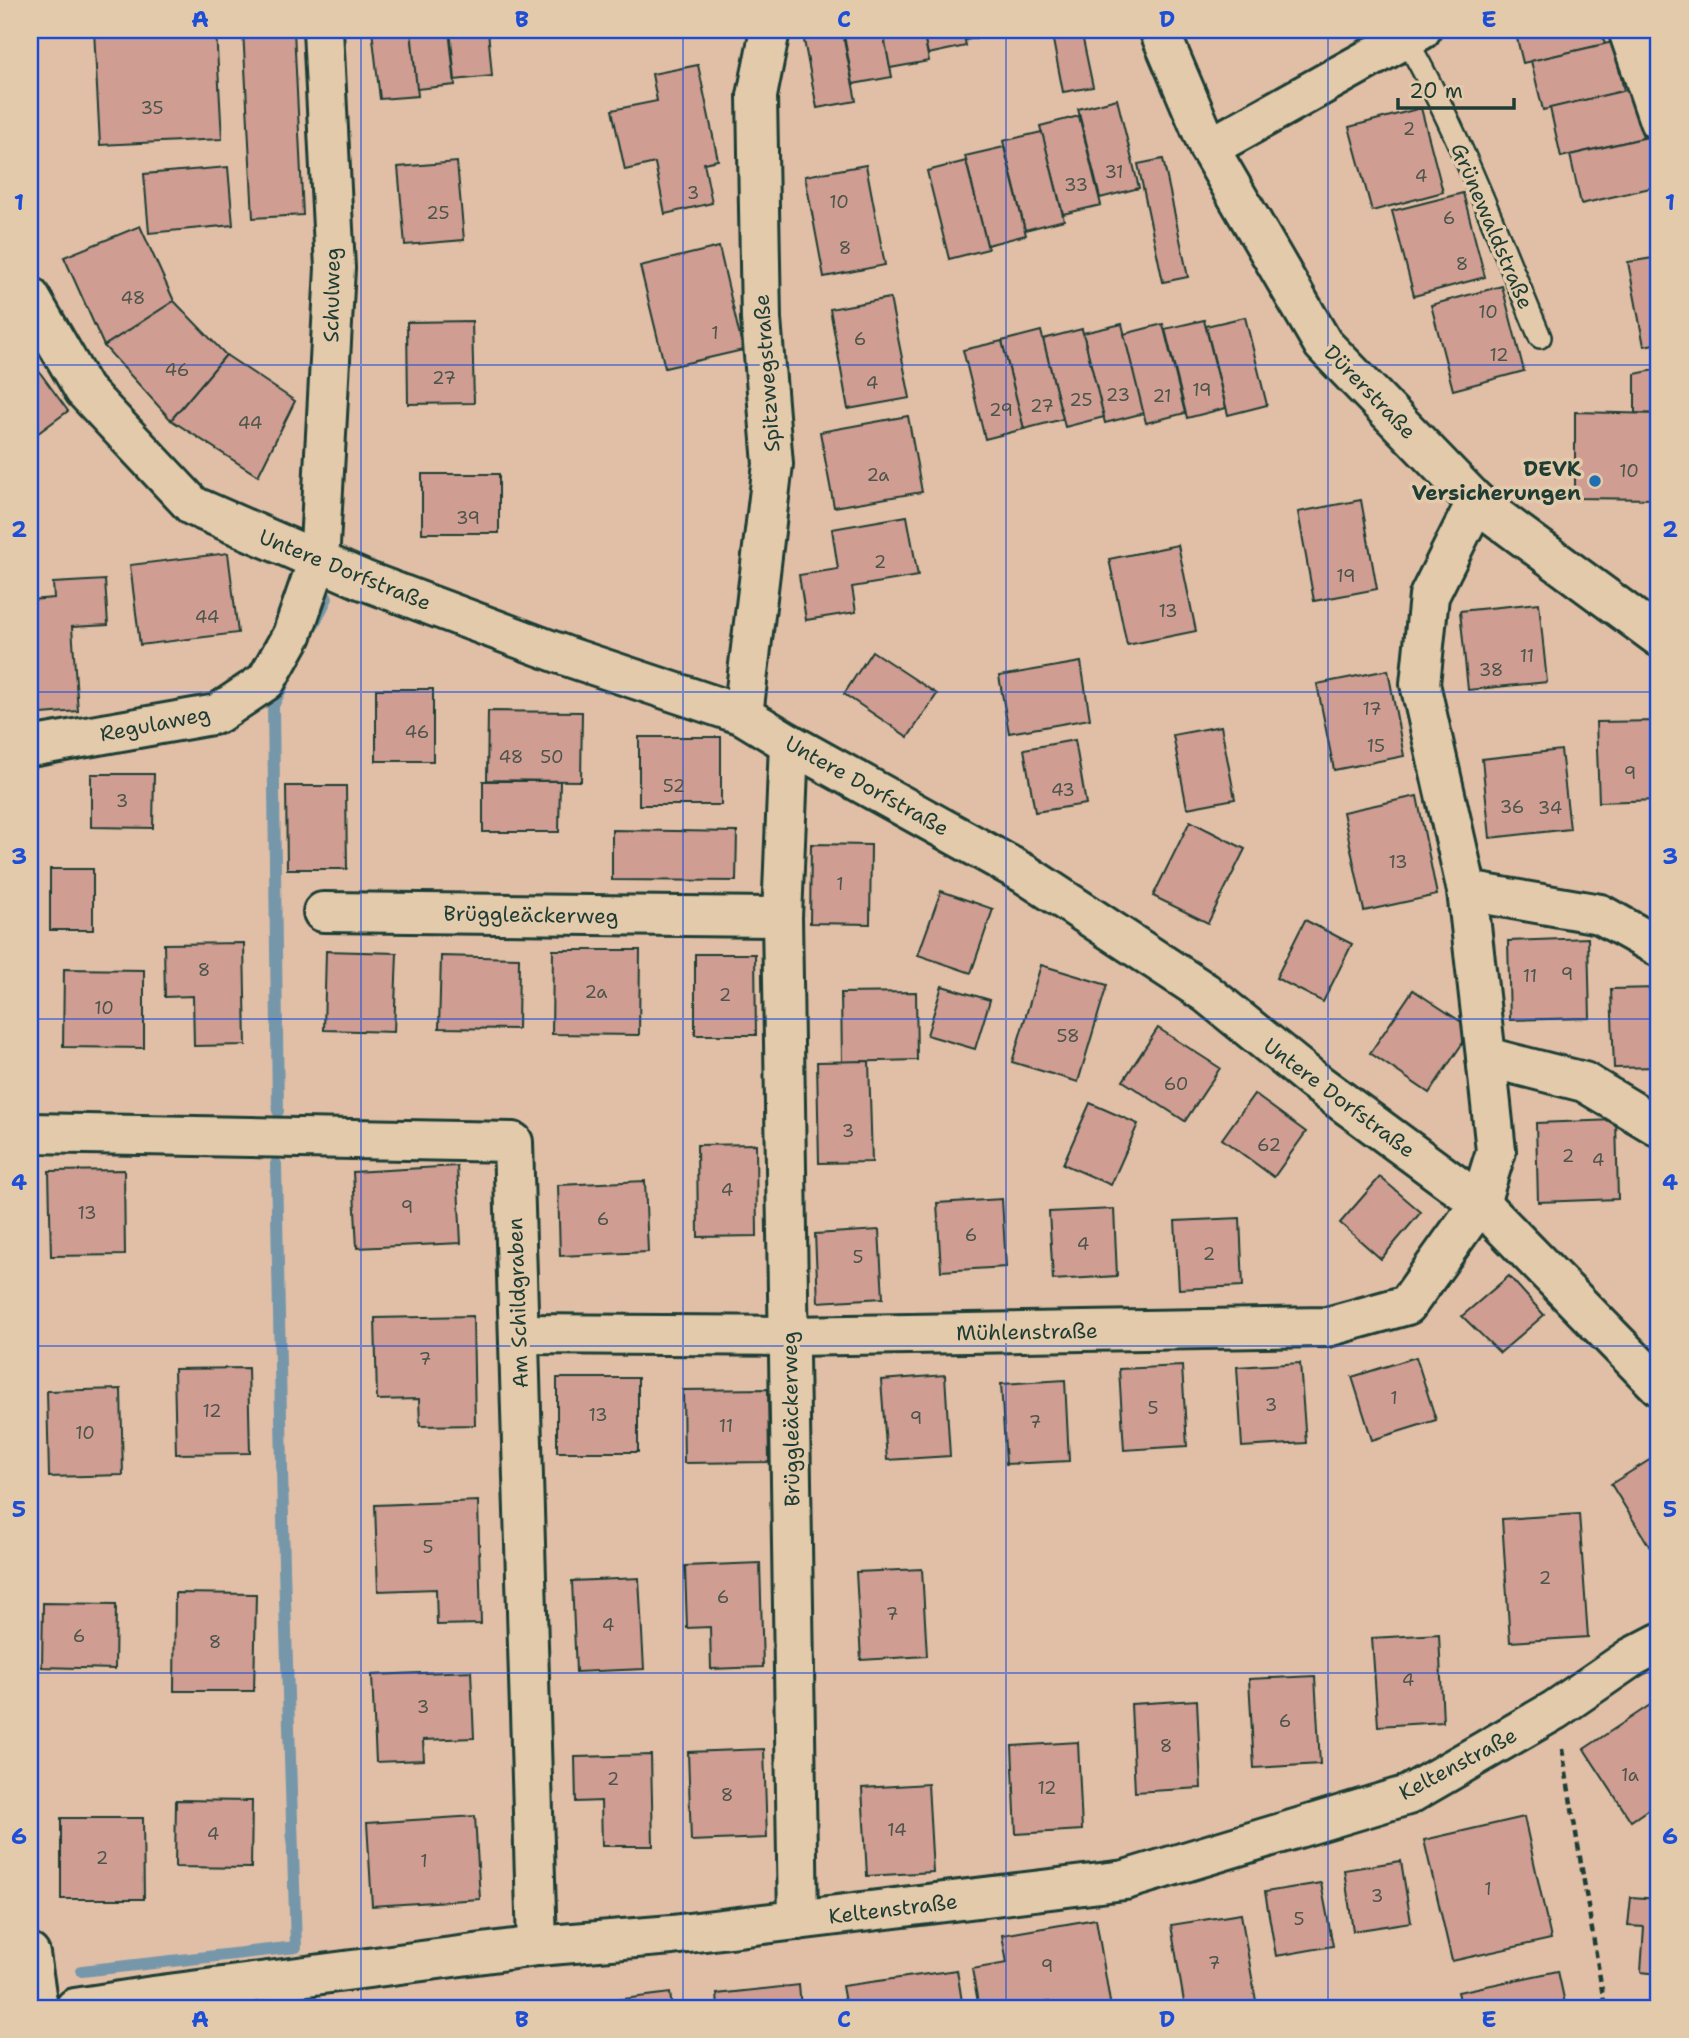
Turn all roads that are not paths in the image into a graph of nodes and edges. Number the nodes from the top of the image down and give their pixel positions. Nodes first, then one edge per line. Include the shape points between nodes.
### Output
1 (323, 30) edge
2 (770, 30) edge
3 (1159, 30) edge
4 (1628, 30) edge
5 (1414, 35) edge
6 (1659, 121) edge
7 (1209, 148) junction
8 (30, 297) edge
9 (1541, 337) dead end
10 (1476, 502) junction
11 (318, 560) junction
12 (1659, 637) edge
13 (744, 715) junction
14 (789, 743) junction
15 (30, 747) edge
16 (1467, 891) junction
17 (323, 912) dead end
18 (782, 917) junction
19 (1659, 947) edge
20 (1486, 1057) junction
21 (1659, 1126) edge
22 (30, 1133) edge
23 (1480, 1203) junction
24 (519, 1334) junction
25 (790, 1336) junction
26 (1659, 1386) edge
27 (1659, 1643) edge
28 (798, 1920) junction
29 (537, 1946) junction
30 (30, 1954) edge
31 (38, 2008) edge
32 (75, 2008) edge

1 - 11 street, Schulweg via 334,268
2 - 13 street, Spitzwegstraße via 757,96 761,318 773,464
3 - 7 street, Dürerstraße
4 - 6 street
5 - 7 street, Grünewaldstraße
5 - 9 lane, Grünewaldstraße via 1426,74
7 - 10 street, Dürerstraße via 1323,344
8 - 11 street, Untere Dorfstraße via 84,390 193,506
10 - 12 street, Dürerstraße
10 - 16 street, Mühlenstraße via 1429,596 1420,684
11 - 13 street, Untere Dorfstraße via 566,656
11 - 15 street, Regulaweg via 292,635 266,681 217,714
13 - 14 street, Untere Dorfstraße
14 - 18 street, Brüggleäckerweg
14 - 23 street, Untere Dorfstraße via 1025,874 1206,993 1312,1080
16 - 19 street via 1600,914
16 - 20 street, Mühlenstraße
17 - 18 street, Brüggleäckerweg
18 - 25 street, Brüggleäckerweg
20 - 21 street via 1584,1082
20 - 23 street, Mühlenstraße via 1496,1151
22 - 24 street, Am Schildgraben via 513,1142
23 - 25 street, Mühlenstraße via 1407,1306 1327,1327
23 - 26 street, Untere Dorfstraße
24 - 25 street, Mühlenstraße
24 - 29 street, Am Schildgraben
25 - 28 street, Brüggleäckerweg
27 - 28 street, Keltenstraße via 1408,1795 1125,1880
28 - 29 street, Keltenstraße
29 - 32 street, Keltenstraße
30 - 31 street

